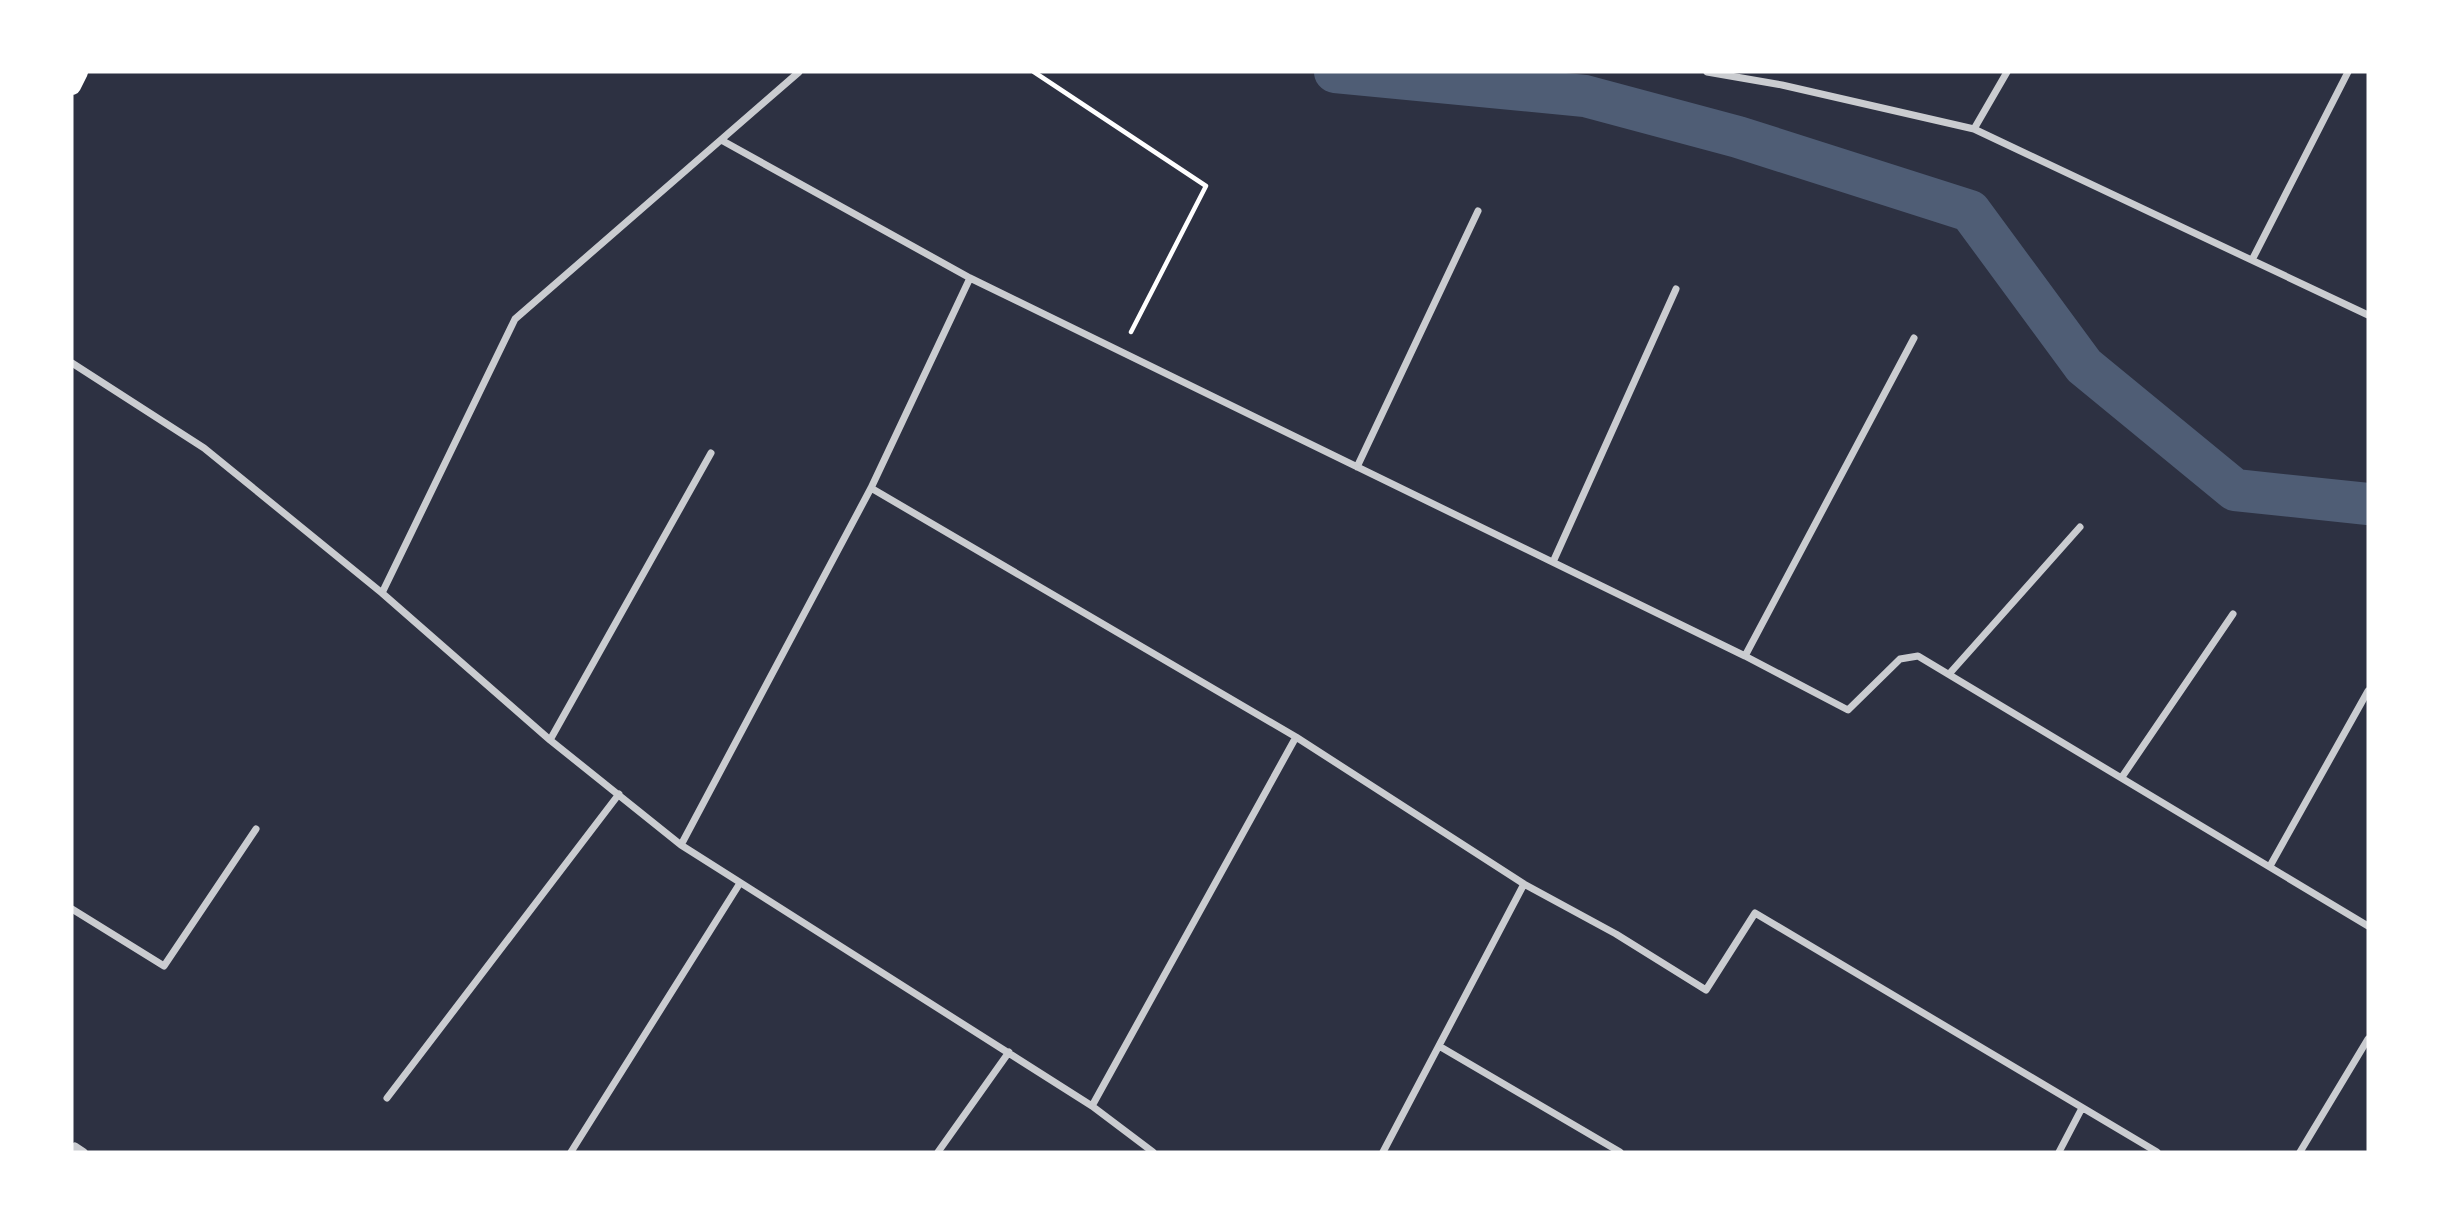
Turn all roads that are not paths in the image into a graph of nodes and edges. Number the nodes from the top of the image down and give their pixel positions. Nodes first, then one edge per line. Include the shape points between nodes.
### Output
1 (79, 72) edge
2 (799, 72) edge
3 (1707, 72) edge
4 (2007, 72) edge
5 (2348, 72) edge
6 (1722, 73) edge
7 (72, 86) edge
8 (1974, 129) junction
9 (723, 141) junction
10 (1478, 211) dead end
11 (2252, 260) junction
12 (970, 278) junction
13 (1676, 289) dead end
14 (2368, 315) edge
15 (1914, 338) dead end
16 (72, 363) edge
17 (711, 453) dead end
18 (1357, 467) junction
19 (871, 488) junction
20 (2080, 527) dead end
21 (1553, 562) junction
22 (382, 593) junction
23 (2233, 614) dead end
24 (1745, 656) junction
25 (1950, 673) junction
26 (2368, 691) edge
27 (1296, 737) junction
28 (550, 740) junction
29 (2122, 777) junction
30 (619, 794) junction
31 (256, 829) dead end
32 (681, 845) junction
33 (2270, 866) junction
34 (740, 883) junction
35 (1524, 884) junction
36 (72, 909) edge
37 (2368, 926) edge
38 (2368, 1039) edge
39 (1439, 1046) junction
40 (1009, 1052) junction
41 (387, 1098) dead end
42 (1092, 1106) junction
43 (2082, 1108) junction
44 (72, 1151) edge
45 (84, 1152) edge
46 (571, 1152) edge
47 (937, 1152) edge
48 (1152, 1152) edge
49 (1383, 1152) edge
50 (1619, 1152) edge
51 (2059, 1152) edge
52 (2157, 1152) edge
53 (2300, 1152) edge

1 - 7 main road
2 - 9 street
3 - 6 street
4 - 8 street
5 - 11 street
6 - 8 street
8 - 11 street
9 - 12 street
9 - 22 street via 515,319
10 - 18 street
11 - 14 street
12 - 18 street
12 - 19 street
13 - 21 street
15 - 24 street
16 - 22 street via 204,447
17 - 28 street
18 - 21 street
19 - 27 street
19 - 32 street
20 - 25 street
21 - 24 street
22 - 28 street
23 - 29 street
24 - 25 street via 1848,710 1900,659 1918,656
25 - 29 street
26 - 33 street
27 - 35 street
27 - 42 street
28 - 30 street
29 - 33 street
30 - 32 street
30 - 41 street
31 - 36 street via 164,966
32 - 34 street
33 - 37 street
34 - 40 street
34 - 46 street
35 - 39 street
35 - 43 street via 1706,990 1755,913
38 - 53 street
39 - 49 street
39 - 50 street
40 - 42 street
40 - 47 street
42 - 48 street
43 - 51 street
43 - 52 street
44 - 45 street via 75,1146

